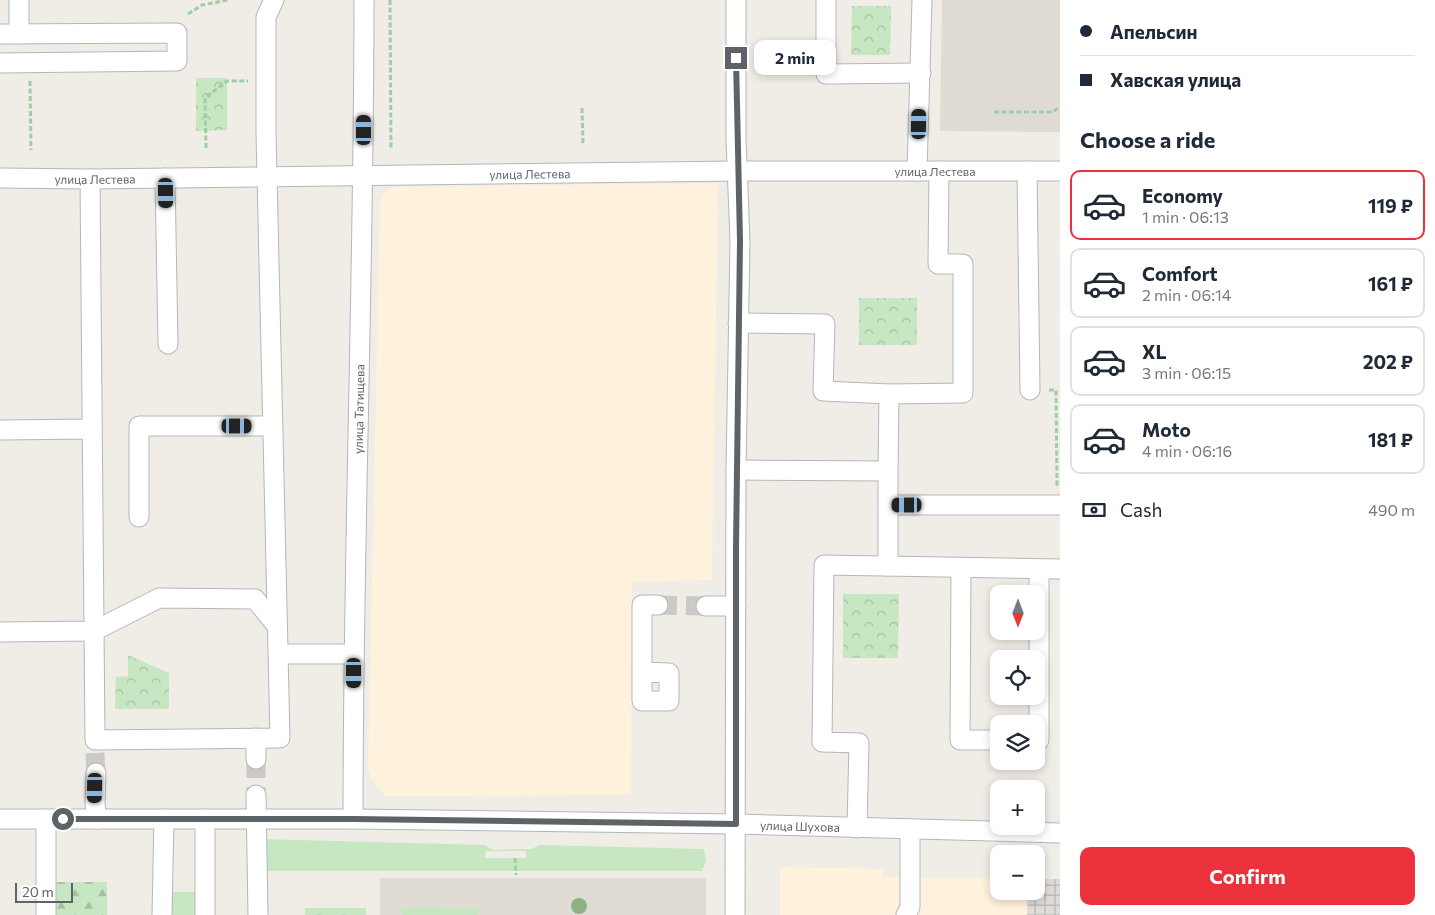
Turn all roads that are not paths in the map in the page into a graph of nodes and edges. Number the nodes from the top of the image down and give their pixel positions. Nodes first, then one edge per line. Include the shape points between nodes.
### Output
1 (19, 0) edge
2 (274, 0) edge
3 (364, 0) edge
4 (736, 0) edge
5 (826, 0) edge
6 (922, 0) edge
7 (0, 34) edge
8 (19, 34) junction
9 (0, 63) edge
10 (921, 73) junction
11 (738, 171) junction
12 (917, 171) junction
13 (939, 171) junction
14 (1028, 171) junction
15 (1060, 171) edge
16 (364, 174) junction
17 (267, 176) junction
18 (0, 178) edge
19 (165, 178) junction
20 (90, 179) junction
21 (738, 322) junction
22 (168, 344) dead end
23 (1030, 390) road end
24 (889, 394) junction
25 (272, 426) junction
26 (92, 429) junction
27 (0, 430) edge
28 (736, 470) junction
29 (888, 471) junction
30 (888, 505) junction
31 (1059, 505) edge
32 (139, 516) dead end
33 (888, 566) junction
34 (961, 568) junction
35 (1039, 568) junction
36 (1060, 569) edge
37 (658, 605) tunnel mouth
38 (706, 606) tunnel mouth
39 (736, 606) junction
40 (277, 626) junction
41 (94, 631) junction
42 (0, 632) edge
43 (278, 654) junction
44 (354, 654) junction
45 (642, 672) dead end
46 (1039, 715) edge
47 (256, 738) junction
48 (990, 740) edge
49 (256, 759) tunnel mouth
50 (96, 772) tunnel mouth
51 (256, 795) tunnel mouth
52 (0, 819) edge
53 (46, 819) junction
54 (97, 819) junction
55 (164, 819) junction
56 (205, 819) junction
57 (257, 819) junction
58 (353, 819) junction
59 (736, 824) junction
60 (858, 828) junction
61 (910, 829) junction
62 (1060, 833) edge
63 (46, 915) edge
64 (162, 915) edge
65 (205, 915) edge
66 (258, 915) edge
67 (735, 915) edge
68 (906, 915) edge

1 - 8 street
2 - 17 street via 266,18
3 - 16 street, улица Татищева
4 - 11 street
5 - 10 street via 826,74
6 - 10 street
7 - 8 street
8 - 9 street via 177,33 177,61
10 - 12 street
11 - 12 street, улица Лестева
11 - 16 street, улица Лестева
11 - 21 street
12 - 13 street, улица Лестева
13 - 14 street, улица Лестева
13 - 24 street via 938,264 963,264 963,393
14 - 15 street, улица Лестева
14 - 23 street
16 - 17 street, улица Лестева
16 - 44 street, улица Татищева
17 - 19 street, улица Лестева
17 - 25 street
18 - 20 street, улица Лестева
19 - 20 street, улица Лестева
19 - 22 street
20 - 26 street
21 - 24 street via 825,324 823,391
21 - 28 street
24 - 29 street
25 - 32 street via 139,426
25 - 40 street
26 - 27 street
26 - 41 street
28 - 29 street
28 - 39 street
29 - 30 street
30 - 31 street
30 - 33 street
33 - 34 street
33 - 60 street via 824,565 822,742 859,743
34 - 35 street
34 - 48 street via 960,740
35 - 36 street
35 - 46 street
37 - 45 street via 642,605
38 - 39 street
39 - 59 street
40 - 41 street via 255,599 159,598
40 - 43 street
41 - 42 street
41 - 47 street via 95,746
43 - 44 street
43 - 47 street via 280,738
44 - 58 street, улица Татищева
47 - 49 street
50 - 54 street
51 - 57 street
52 - 53 street, улица Шухова
53 - 54 street, улица Шухова
53 - 63 street
54 - 55 street, улица Шухова
55 - 56 street, улица Шухова
55 - 64 street
56 - 57 street, улица Шухова
56 - 65 street
57 - 58 street, улица Шухова
57 - 66 street
58 - 59 street, улица Шухова
59 - 60 street, улица Шухова
59 - 67 street
60 - 61 street, улица Шухова
61 - 62 street, улица Шухова
61 - 68 street via 910,907

